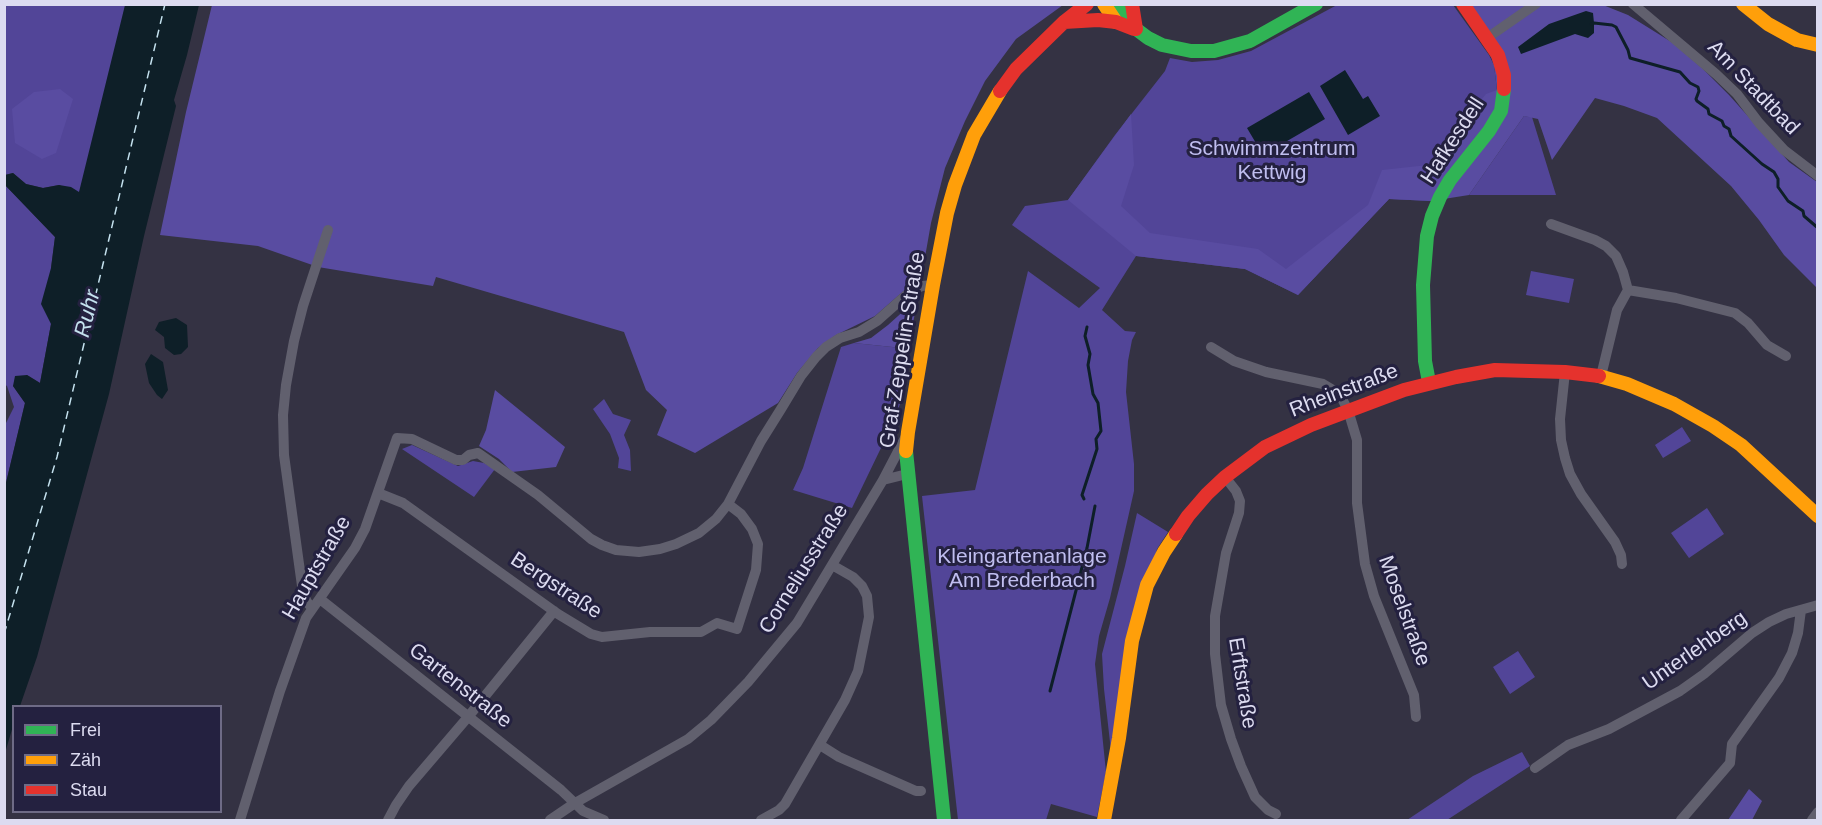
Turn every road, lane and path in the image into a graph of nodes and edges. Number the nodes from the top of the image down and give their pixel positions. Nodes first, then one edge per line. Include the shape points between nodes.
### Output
1 (1087, 4) edge
2 (1104, 4) edge
3 (1117, 4) edge
4 (1132, 4) edge
5 (1316, 4) edge
6 (1463, 4) edge
7 (1536, 4) edge
8 (1633, 4) edge
9 (1743, 4) edge
10 (1064, 22) junction
11 (1116, 22) junction
12 (1136, 29) junction
13 (1487, 38) junction
14 (1818, 45) edge
15 (1818, 176) edge
16 (1551, 224) dead end
17 (328, 230) dead end
18 (933, 285) junction
19 (1628, 290) junction
20 (1211, 347) dead end
21 (1786, 356) dead end
22 (1565, 372) junction
23 (1600, 376) junction
24 (1429, 382) junction
25 (1348, 410) junction
26 (908, 432) junction
27 (907, 474) junction
28 (1225, 477) junction
29 (883, 480) junction
30 (378, 493) junction
31 (728, 504) junction
32 (1818, 516) edge
33 (1623, 564) dead end
34 (832, 565) junction
35 (320, 599) junction
36 (1818, 605) edge
37 (312, 608) junction
38 (1801, 610) junction
39 (554, 611) junction
40 (468, 717) junction
41 (1416, 717) dead end
42 (820, 745) junction
43 (1535, 768) dead end
44 (921, 791) dead end
45 (575, 803) junction
46 (1818, 812) edge
47 (1276, 814) dead end
48 (240, 820) edge
49 (388, 820) edge
50 (550, 820) edge
51 (604, 820) edge
52 (761, 820) edge
53 (944, 820) edge
54 (1104, 820) edge
55 (1681, 820) edge
56 (1812, 820) edge

1 - 10 street, Graf-Zeppelin-Straße
2 - 11 street
3 - 12 street
4 - 12 street
5 - 12 street via 1250,41 1214,51 1162,45
6 - 13 street, Hafkesdell
7 - 13 street
8 - 15 street, Am Stadtbad via 1716,74 1784,150
9 - 14 street via 1797,40
10 - 11 street
10 - 18 street, Graf-Zeppelin-Straße via 1016,69 974,135 947,213
11 - 12 street
13 - 24 street, Hafkesdell via 1502,65 1504,98 1489,131 1450,180 1432,216 1423,285
16 - 19 street via 1606,246 1616,256
17 - 37 street via 294,341 283,414 284,455 303,592
18 - 26 street, Graf-Zeppelin-Straße
18 - 31 street via 912,290 877,321 840,338 816,357 761,441
19 - 21 street via 1735,313 1767,345
19 - 23 street via 1617,310
20 - 25 street via 1255,369 1323,384 1341,397
22 - 23 street, Rheinstraße
22 - 24 street, Rheinstraße via 1495,370
22 - 33 street via 1560,419 1565,458 1581,494 1615,542
23 - 32 street, Rheinstraße via 1674,404 1713,426 1741,445
24 - 25 street, Rheinstraße
25 - 28 street, Rheinstraße via 1286,436
25 - 41 street, Moselstraße via 1357,440 1357,503 1365,564 1414,695
26 - 27 street, Graf-Zeppelin-Straße
26 - 29 street, Corneliusstraße
27 - 29 street
27 - 53 street, Graf-Zeppelin-Straße
28 - 47 street, Erftstraße via 1240,501 1215,616 1221,705 1255,797
28 - 54 street, Rheinstraße via 1188,516 1147,585 1132,641
29 - 34 street, Corneliusstraße
30 - 31 street, Hauptstraße via 397,438 412,440 456,460 478,453 591,539 616,550 639,552 676,544 699,533
30 - 35 street, Hauptstraße via 355,548
30 - 39 street, Bergstraße via 403,503
31 - 39 street, Bergstraße via 741,514 758,544 756,570 737,629 717,623 701,632 602,637
34 - 42 street via 862,585 869,617 858,671
34 - 45 street, Corneliusstraße via 797,623 711,720 688,739
35 - 37 street, Hauptstraße
35 - 40 street, Gartenstraße
36 - 38 street, Unterlehberg
37 - 48 street, Hauptstraße via 280,691
38 - 43 street, Unterlehberg via 1752,633 1680,691 1609,729 1568,745
38 - 55 street via 1792,653 1779,678 1732,744 1730,762
39 - 40 street
40 - 45 street, Gartenstraße
40 - 49 street via 409,786
42 - 44 street via 839,757
42 - 52 street via 785,804
45 - 50 street, Corneliusstraße
45 - 51 street, Gartenstraße
46 - 56 street

